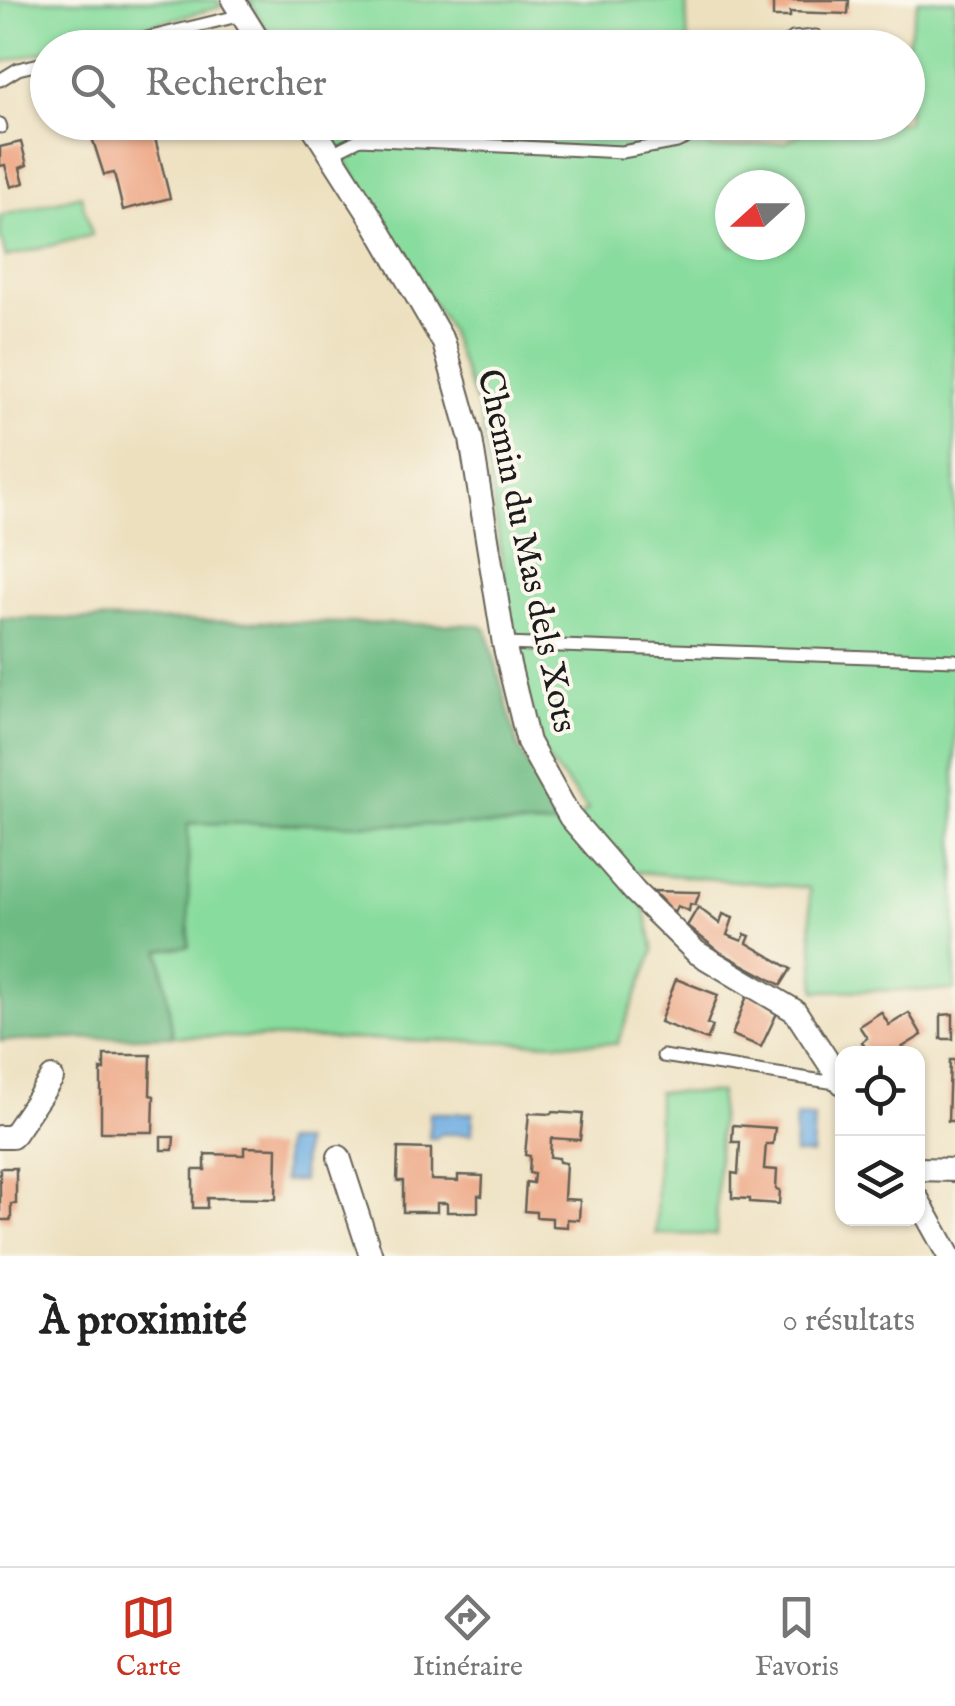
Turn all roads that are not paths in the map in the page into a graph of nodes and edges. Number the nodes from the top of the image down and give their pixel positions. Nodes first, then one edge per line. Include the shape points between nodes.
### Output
1 (237, 7) edge
2 (164, 30) edge
3 (252, 30) edge
4 (30, 66) edge
5 (0, 80) edge
6 (321, 140) edge
7 (358, 140) edge
8 (380, 140) edge
9 (681, 140) edge
10 (330, 154) junction
11 (504, 644) junction
12 (955, 660) edge
13 (663, 1056) dead end
14 (835, 1072) edge
15 (52, 1078) dead end
16 (835, 1082) edge
17 (0, 1137) edge
18 (339, 1157) dead end
19 (925, 1169) edge
20 (955, 1170) edge
21 (925, 1213) edge
22 (370, 1256) edge
23 (949, 1256) edge

1 - 2 lane
1 - 3 street
4 - 5 lane
6 - 10 street, Chemin du Mas dels Xots
7 - 10 lane
8 - 9 lane via 622,152
10 - 11 street, Chemin du Mas dels Xots via 444,343 471,438
11 - 12 lane
11 - 14 street, Chemin du Mas dels Xots via 528,742 570,817 696,952 795,1011
13 - 16 lane
15 - 17 street via 12,1136
18 - 22 street
19 - 20 street
21 - 23 street

